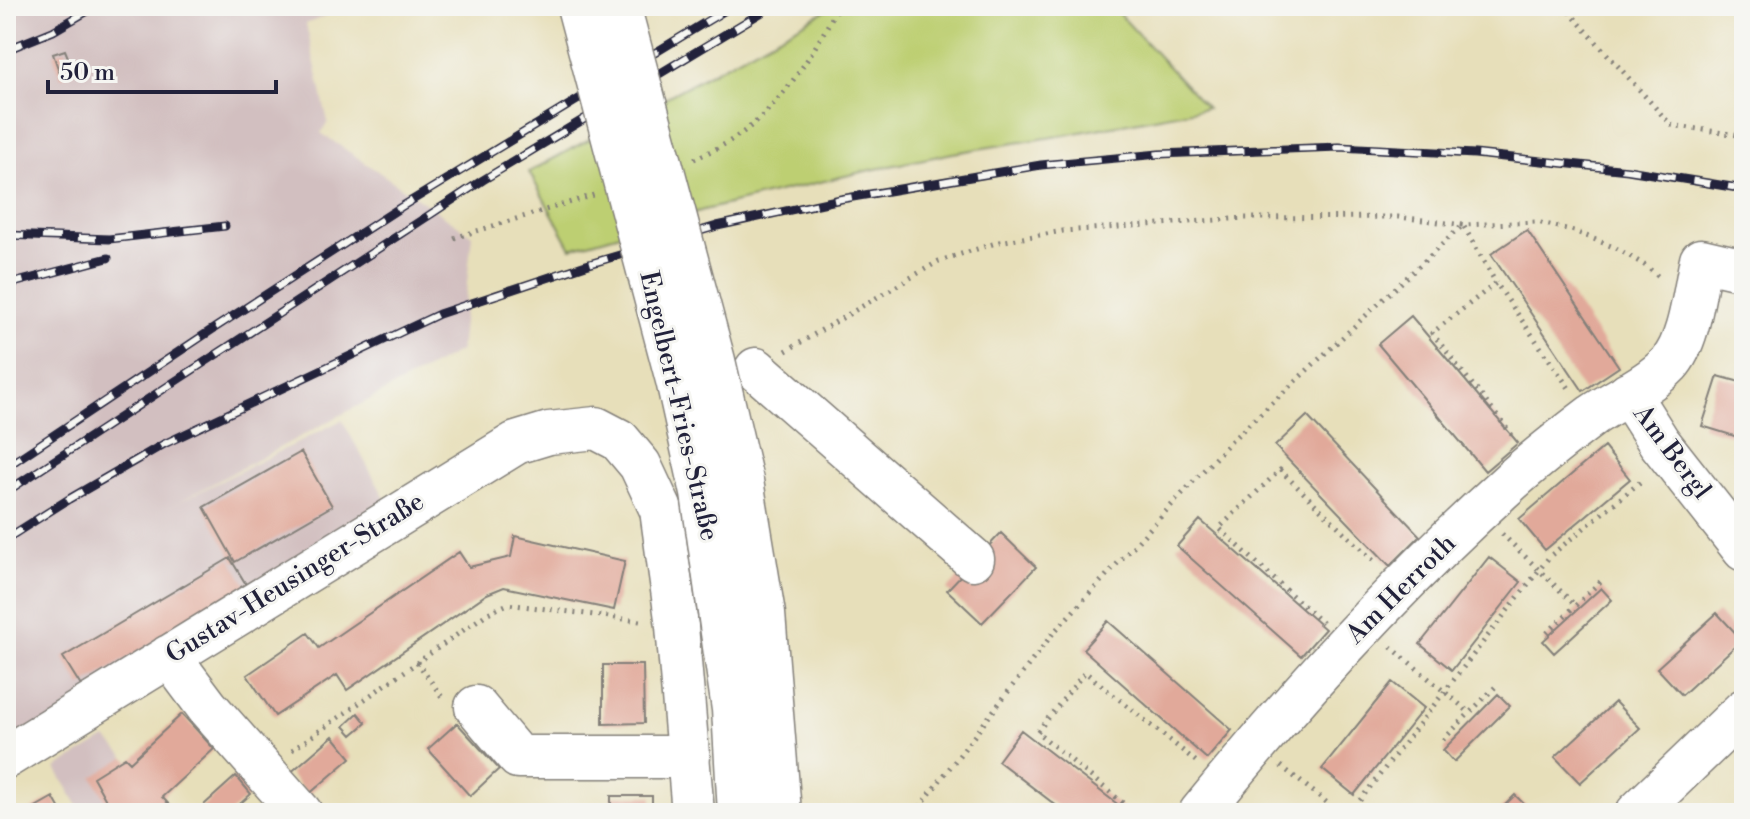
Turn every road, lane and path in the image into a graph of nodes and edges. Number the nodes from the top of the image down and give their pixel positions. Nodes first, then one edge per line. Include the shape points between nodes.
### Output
1 (579, 6) edge
2 (618, 6) edge
3 (1564, 6) edge
4 (1744, 136) edge
5 (1463, 225) junction
6 (1744, 270) edge
7 (1496, 283) junction
8 (1690, 308) junction
9 (756, 369) joint
10 (1628, 393) junction
11 (1590, 418) junction
12 (1672, 457) junction
13 (1534, 463) junction
14 (1478, 512) junction
15 (1744, 550) edge
16 (973, 559) dead end
17 (1539, 570) junction
18 (1604, 578) dead end
19 (1400, 587) junction
20 (1576, 606) junction
21 (677, 626) junction
22 (1547, 633) dead end
23 (1355, 635) junction
24 (169, 656) junction
25 (1499, 683) dead end
26 (1445, 692) junction
27 (476, 707) dead end
28 (1744, 710) edge
29 (1470, 713) junction
30 (1443, 740) dead end
31 (1255, 745) junction
32 (6, 757) edge
33 (689, 757) junction
34 (262, 771) junction
35 (1212, 798) edge
36 (1386, 801) dead end
37 (301, 813) edge
38 (693, 813) edge
39 (740, 813) edge
40 (779, 813) edge
41 (915, 813) edge
42 (1135, 813) edge
43 (1340, 813) edge
44 (1350, 813) edge
45 (1376, 813) edge
46 (1637, 813) edge

1 - 39 main road, Engelbert-Fries-Straße, bridge via 703,493 734,709
2 - 40 main road, Engelbert-Fries-Straße, bridge via 741,481 763,614
3 - 4 path via 1671,125
5 - 7 path
5 - 8 path via 1537,222 1574,231 1646,266
5 - 9 path via 1398,217 1245,218 1063,231 999,242 939,261
5 - 41 path via 1219,454 1054,632
6 - 8 street, Am Herroth via 1701,260
7 - 11 path
7 - 13 path via 1432,333
8 - 10 street, Am Herroth via 1670,363
9 - 16 street
10 - 11 street, Am Herroth
10 - 12 street, Am Bergl
11 - 13 street, Am Herroth
12 - 15 street, Am Bergl
12 - 17 path
13 - 14 street, Am Herroth
14 - 17 path
14 - 19 street, Am Herroth
17 - 20 path
17 - 26 path
18 - 20 path
19 - 23 street, Am Herroth
19 - 23 path via 1280,470 1219,528
20 - 22 path
21 - 24 street, Gustav-Heusinger-Straße via 661,510 640,465 619,440 596,428 516,443
21 - 33 street
21 - 34 path via 508,604
23 - 26 path
23 - 31 street, Am Herroth
24 - 32 street, Gustav-Heusinger-Straße
24 - 34 street
25 - 29 path
26 - 29 path
26 - 44 path
27 - 33 street via 518,757
28 - 46 street
29 - 30 path
31 - 35 street, Am Herroth
31 - 43 path
33 - 38 street
34 - 37 street
35 - 42 path via 1085,672 1037,732
36 - 45 path

